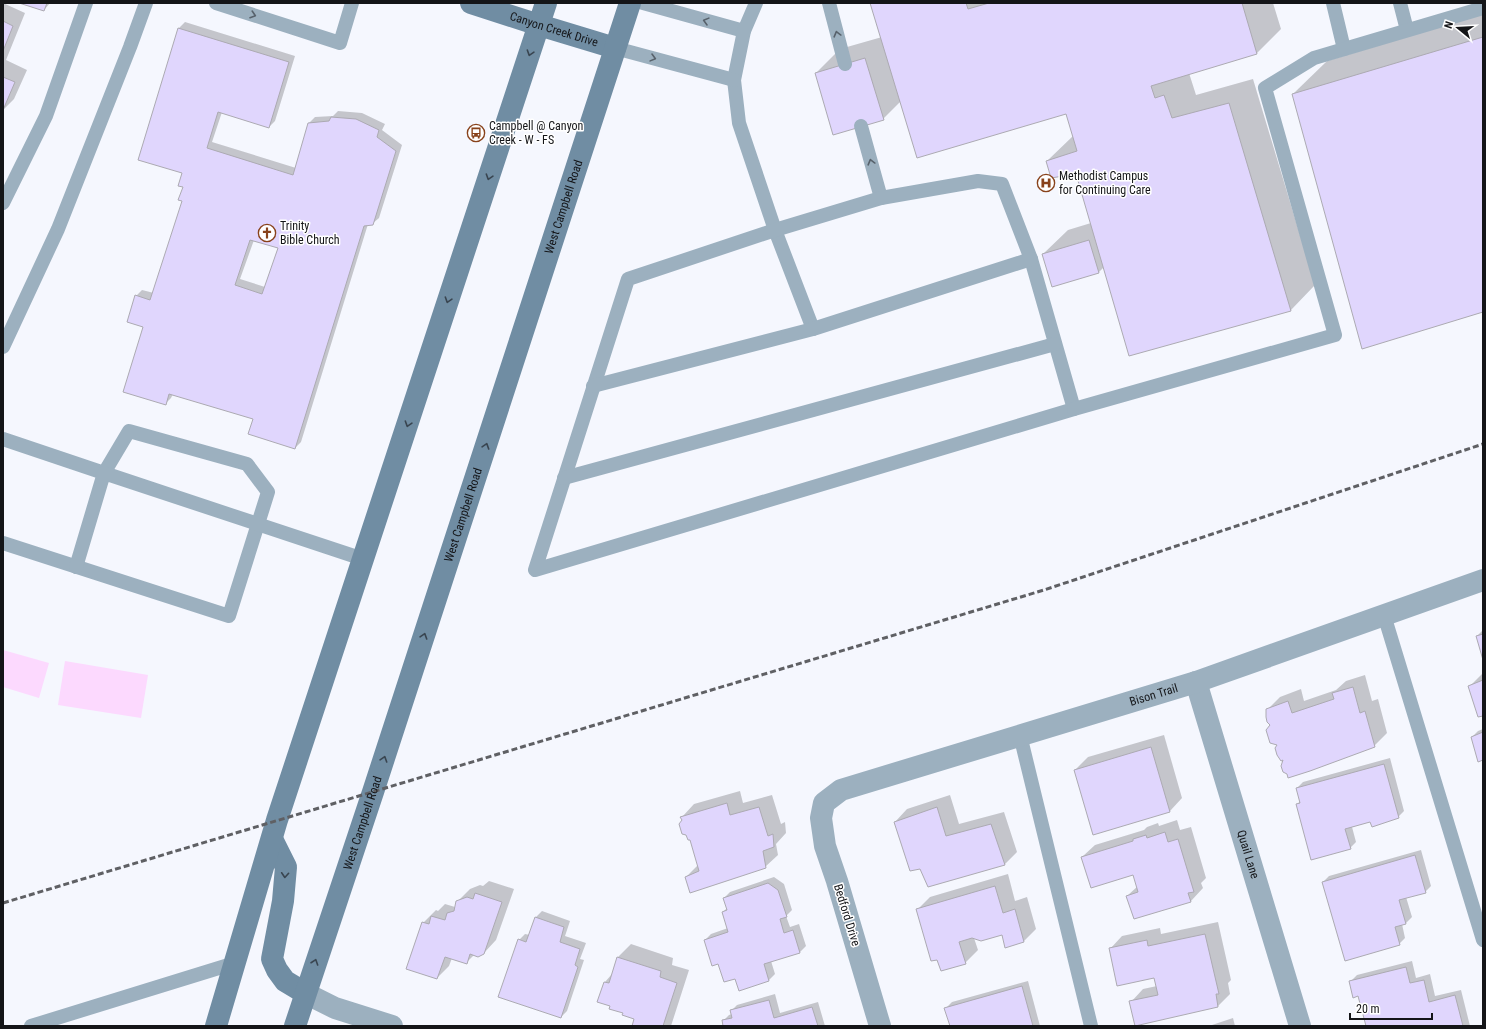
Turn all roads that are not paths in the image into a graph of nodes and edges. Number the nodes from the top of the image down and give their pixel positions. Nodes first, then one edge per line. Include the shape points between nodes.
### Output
1 (86, 3) edge
2 (146, 3) edge
3 (216, 3) edge
4 (352, 3) edge
5 (471, 3) edge
6 (546, 3) edge
7 (630, 3) edge
8 (643, 3) edge
9 (756, 3) edge
10 (829, 3) edge
11 (1333, 3) edge
12 (1400, 3) edge
13 (1483, 8) edge
14 (539, 25) junction
15 (1407, 30) junction
16 (744, 31) junction
17 (615, 48) junction
18 (1344, 49) junction
19 (845, 64) dead end
20 (734, 80) junction
21 (862, 126) dead end
22 (881, 198) junction
23 (3, 203) edge
24 (775, 230) junction
25 (1031, 259) junction
26 (813, 329) junction
27 (1055, 344) junction
28 (3, 347) edge
29 (593, 386) junction
30 (1074, 410) junction
31 (3, 439) edge
32 (104, 473) junction
33 (564, 478) junction
34 (258, 524) junction
35 (3, 544) edge
36 (363, 559) junction
37 (76, 567) junction
38 (1483, 580) edge
39 (1384, 615) junction
40 (1196, 682) junction
41 (1020, 735) junction
42 (824, 802) joint
43 (272, 839) junction
44 (1483, 940) edge
45 (235, 964) junction
46 (305, 993) junction
47 (31, 1026) edge
48 (216, 1026) edge
49 (295, 1026) edge
50 (392, 1026) edge
51 (880, 1026) edge
52 (1091, 1026) edge
53 (1300, 1026) edge

1 - 23 lane via 46,116
2 - 28 lane via 58,230
3 -> 4 lane via 340,43
5 - 14 main road, Canyon Creek Drive
6 - 14 main road
7 - 17 main road, West Campbell Road
16 -> 8 lane
9 - 16 lane
19 -> 10 lane
11 - 18 lane
12 - 15 lane
13 - 15 lane
14 - 17 main road, Canyon Creek Drive
14 -> 36 main road
15 - 18 lane
16 - 20 lane
17 -> 20 lane
46 -> 17 main road, West Campbell Road via 376,784
18 - 30 lane via 1314,58 1265,88 1335,334
20 - 24 lane via 739,123
22 -> 21 lane
22 - 24 lane
22 - 25 lane via 978,181 1002,184
24 - 26 lane
24 - 29 lane via 628,279
25 - 26 lane
25 - 27 lane
26 - 29 lane
27 - 30 lane
27 - 33 lane
29 - 33 lane
30 - 33 lane via 535,570
31 - 32 lane
32 - 34 lane
32 - 34 lane via 129,431 247,464 268,492
32 - 37 lane
34 - 36 lane
34 - 37 lane via 229,616
35 - 37 lane
36 - 43 main road
38 - 39 street, Bison Trail
39 - 40 street, Bison Trail
39 - 44 lane
40 - 41 street, Bison Trail
40 - 53 street, Quail Lane
41 - 42 street, Bison Trail via 841,790
41 - 52 lane
42 - 51 street, Bedford Drive via 821,818 825,846
43 - 45 main road
43 -> 46 main road via 286,867 283,901 272,959 285,981
45 - 47 lane
45 - 48 main road
46 - 49 main road, West Campbell Road
46 - 50 street via 335,1008

